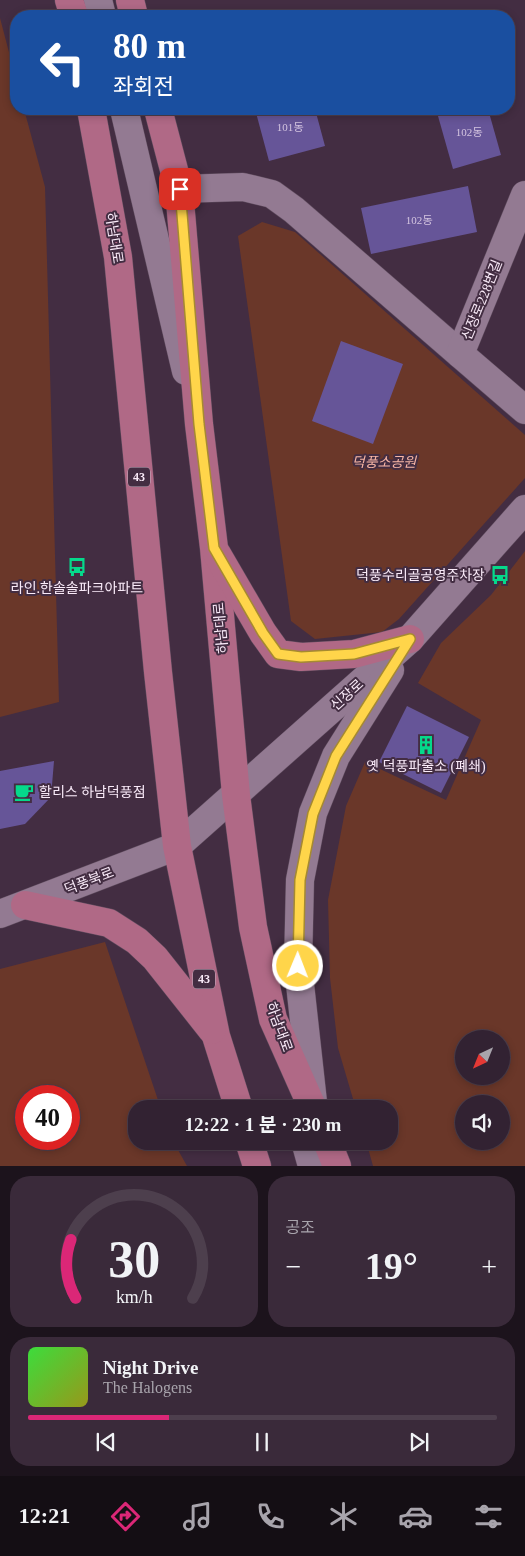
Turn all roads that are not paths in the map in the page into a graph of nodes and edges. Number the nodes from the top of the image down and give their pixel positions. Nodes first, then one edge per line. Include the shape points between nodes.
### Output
1 (92, 115) edge
2 (125, 115) edge
3 (160, 115) edge
4 (180, 189) junction
5 (525, 195) edge
6 (460, 354) junction
7 (525, 410) edge
8 (199, 424) junction
9 (525, 509) edge
10 (214, 548) junction
11 (410, 639) junction
12 (236, 795) junction
13 (177, 846) junction
14 (12, 910) edge
15 (273, 1019) junction
16 (216, 1036) junction
17 (236, 1100) edge
18 (295, 1100) edge
19 (310, 1100) edge
20 (313, 1100) edge
21 (252, 1150) edge
22 (308, 1150) edge
23 (331, 1150) edge
24 (257, 1166) edge
25 (312, 1166) edge
26 (337, 1166) edge

1 - 13 main road, 하남대로 / 43 via 118,257
2 - 8 street
3 - 4 main road, 하남대로
4 - 6 street via 243,187 272,194
4 - 8 main road, 하남대로
5 - 6 street, 신장로228번길
6 - 7 street, 신장로228번길
8 - 10 main road, 하남대로
9 - 11 street, 신장로
10 - 11 main road via 278,654 301,657 354,654
10 - 12 main road, 하남대로
11 - 12 street, 신장로
11 - 20 street via 336,756 313,814 300,880 298,966
12 - 13 street, 신장로
12 - 15 main road, 하남대로 via 253,927
13 - 14 street, 덕풍북로
13 - 16 main road, 하남대로 / 43
14 - 16 main road via 109,923 137,941 155,958
15 - 18 street
15 - 19 main road, 하남대로
16 - 17 main road, 하남대로 / 43
21 - 24 main road
22 - 25 street
23 - 26 main road

